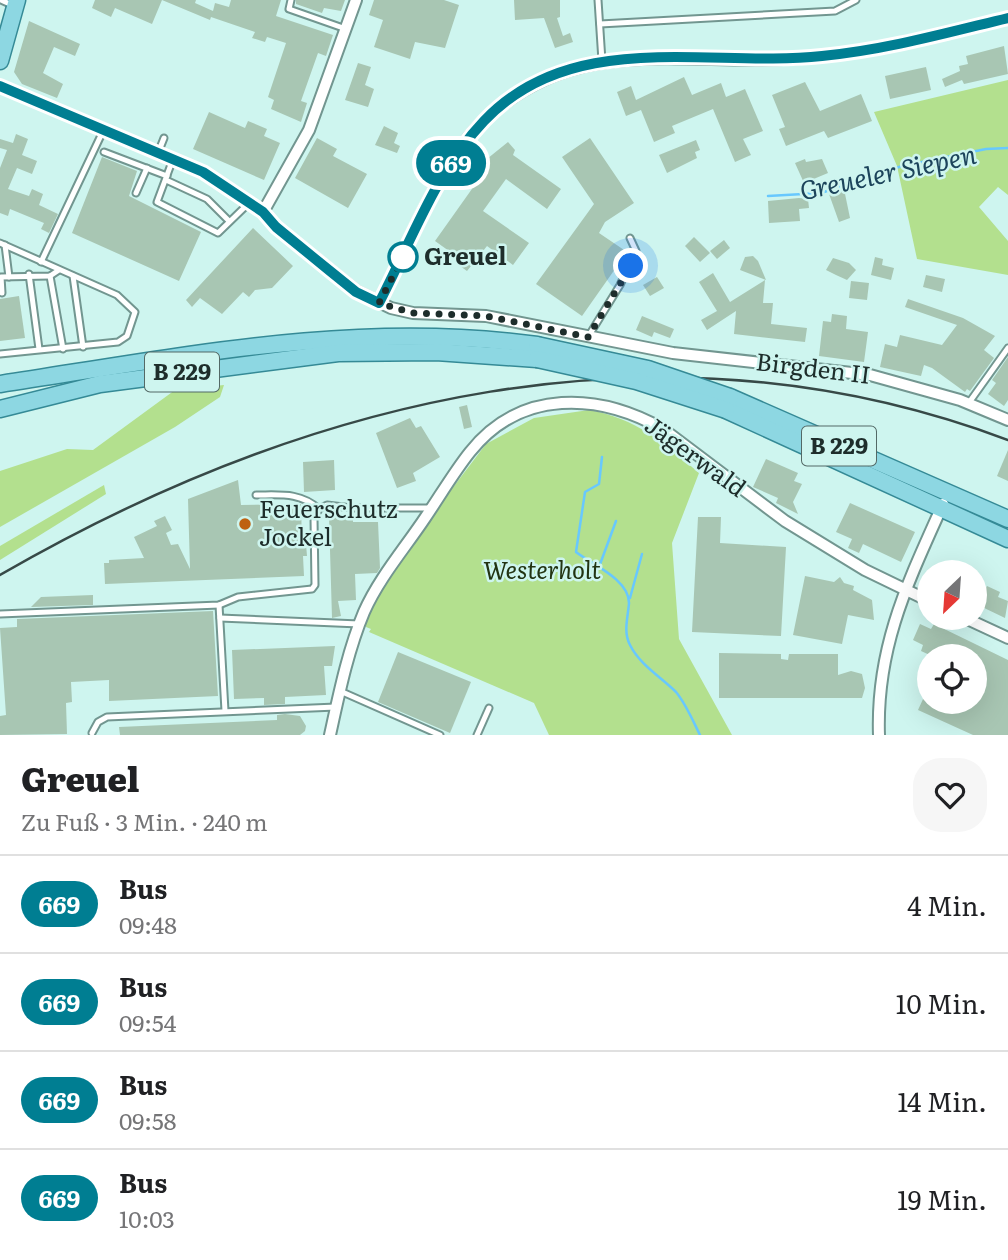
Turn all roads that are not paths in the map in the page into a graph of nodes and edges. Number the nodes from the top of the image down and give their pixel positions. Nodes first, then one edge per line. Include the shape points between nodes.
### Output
1 (291, 0) edge
2 (356, 0) edge
3 (598, 0) edge
4 (856, 0) edge
5 (11, 5) edge
6 (1008, 18) edge
7 (600, 24) junction
8 (346, 29) junction
9 (0, 30) edge
10 (0, 61) edge
11 (602, 61) junction
12 (0, 86) edge
13 (104, 129) junction
14 (164, 138) dead end
15 (104, 152) dead end
16 (158, 153) junction
17 (173, 159) junction
18 (147, 168) junction
19 (167, 178) junction
20 (136, 193) dead end
21 (249, 202) junction
22 (263, 212) junction
23 (229, 221) junction
24 (630, 238) dead end
25 (2, 244) edge
26 (41, 262) junction
27 (59, 270) junction
28 (29, 274) junction
29 (50, 276) junction
30 (73, 276) junction
31 (9, 277) junction
32 (2, 293) dead end
33 (379, 303) junction
34 (588, 337) junction
35 (83, 346) junction
36 (1008, 348) edge
37 (40, 349) junction
38 (63, 349) junction
39 (537, 352) junction
40 (0, 354) edge
41 (0, 384) edge
42 (728, 404) junction
43 (968, 404) junction
44 (0, 409) edge
45 (1008, 420) edge
46 (948, 492) junction
47 (256, 495) dead end
48 (432, 508) junction
49 (319, 509) junction
50 (940, 509) junction
51 (1008, 519) edge
52 (1008, 539) edge
53 (903, 589) junction
54 (917, 595) edge
55 (219, 605) junction
56 (0, 614) edge
57 (220, 618) junction
58 (360, 623) junction
59 (987, 628) edge
60 (1008, 638) edge
61 (341, 691) junction
62 (336, 707) junction
63 (489, 708) dead end
64 (225, 712) junction
65 (92, 733) dead end
66 (330, 735) edge
67 (440, 735) edge
68 (477, 735) edge
69 (879, 735) edge

1 - 8 lane via 289,9
2 - 8 street
3 - 7 lane
4 - 7 lane via 835,11
5 - 9 main road
5 - 10 main road via 9,38
6 - 11 street via 887,47 823,56
7 - 11 lane
8 - 22 street via 309,130
11 - 33 street via 536,83 484,121 444,174
12 - 13 street
13 - 16 street
13 - 26 lane
14 - 16 lane
15 - 18 lane
16 - 17 street
17 - 19 lane
17 - 21 street
18 - 19 lane
18 - 20 lane
19 - 23 lane via 207,200
19 - 23 lane via 157,202 218,233
21 - 22 street
21 - 23 lane
22 - 33 street via 356,292
24 - 34 lane via 636,251 631,266
25 - 26 lane
25 - 31 lane
26 - 27 lane
27 - 29 lane
27 - 30 lane
28 - 29 lane
28 - 31 lane
28 - 37 lane
29 - 38 lane
30 - 35 lane
30 - 35 lane via 125,300 135,312 122,341
31 - 32 lane via 1,277
33 - 34 street via 413,313 486,316
34 - 43 street, Birgden II via 698,356 862,374
35 - 38 lane
36 - 43 lane
37 - 38 lane
37 - 40 lane
39 - 41 main road, B 229 via 419,335 308,340
39 - 42 main road, B 229, bridge via 636,366
39 - 44 main road, B 229 via 384,351 290,357 89,386
42 - 46 main road, B 229
42 - 50 main road, B 229
43 - 45 street, Birgden II
46 - 50 street
46 - 51 main road, B 229
47 - 49 lane via 290,495
48 - 49 lane via 327,505
48 - 53 street, Jägerwald via 471,451 506,420 562,402 603,404 663,429 785,522
48 - 58 street, Jägerwald via 373,595
49 - 55 lane via 313,518 312,589 238,597
50 - 52 main road, B 229
50 - 53 street
53 - 54 street, Jägerwald
53 - 69 street via 883,665
55 - 56 lane
55 - 57 lane
57 - 58 lane
57 - 64 lane
58 - 61 street, Jägerwald
59 - 60 street
61 - 62 street, Jägerwald
61 - 67 lane
62 - 64 lane
62 - 66 street, Jägerwald
63 - 68 lane
64 - 65 lane via 107,717 97,722

